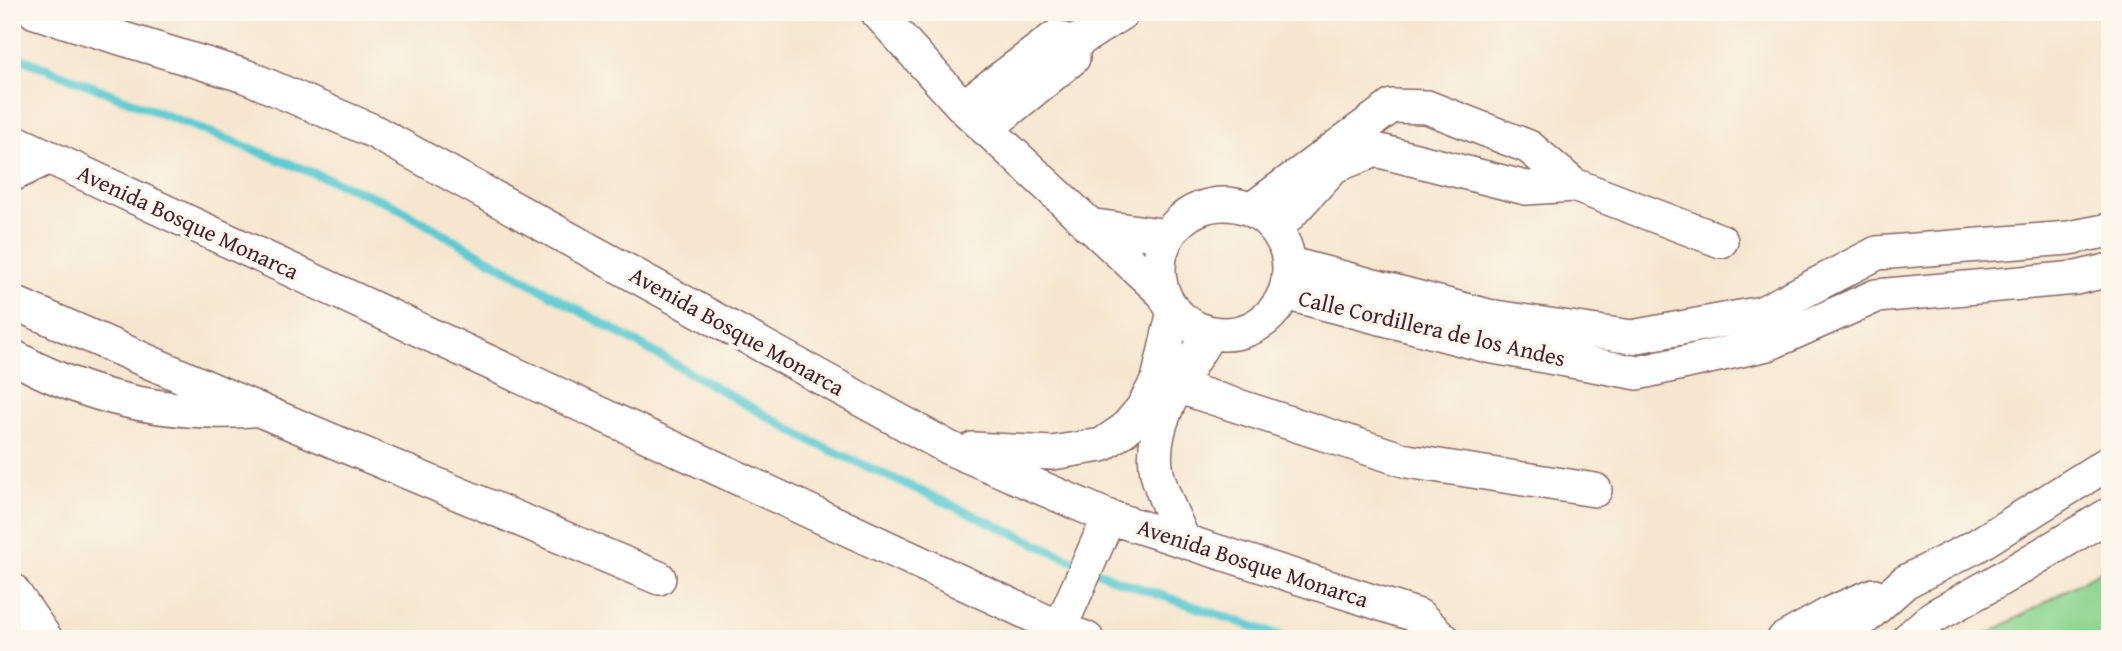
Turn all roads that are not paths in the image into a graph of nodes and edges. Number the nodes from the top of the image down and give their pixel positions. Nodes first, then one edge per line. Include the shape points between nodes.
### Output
1 (34, 12) edge
2 (877, 12) edge
3 (1096, 24) edge
4 (974, 118) junction
5 (12, 140) edge
6 (50, 157) junction
7 (12, 176) edge
8 (1574, 184) junction
9 (1264, 219) junction
10 (1087, 225) junction
11 (2110, 230) edge
12 (1168, 236) junction
13 (1721, 241) dead end
14 (2110, 270) edge
15 (1287, 278) junction
16 (12, 302) edge
17 (1169, 303) junction
18 (1210, 333) junction
19 (12, 356) edge
20 (1168, 383) junction
21 (257, 409) junction
22 (949, 447) junction
23 (2110, 462) edge
24 (1595, 490) dead end
25 (2110, 514) edge
26 (1109, 517) junction
27 (1183, 540) junction
28 (659, 578) dead end
29 (1905, 582) junction
30 (12, 590) edge
31 (1074, 633) edge
32 (46, 639) edge
33 (1443, 639) edge
34 (1784, 639) edge
35 (1841, 639) edge
36 (1908, 639) edge

1 - 22 street, Avenida Bosque Monarca via 245,76 373,131
2 - 4 street
3 - 4 street via 1056,37
4 - 10 street
5 - 6 street, Avenida Bosque Monarca
6 - 7 street
6 - 31 street, Avenida Bosque Monarca
8 - 9 street via 1525,188 1376,150 1334,166
8 - 9 street via 1529,147 1427,107 1392,106
8 - 13 street
9 - 12 street via 1237,204 1221,203 1205,206 1178,223
9 - 15 street via 1286,245
10 - 12 street
10 - 17 street
11 - 15 street, Calle Cordillera de los Andes via 2069,238 1877,253 1762,313 1632,337 1488,316
12 - 17 street via 1160,255 1159,275
14 - 15 street, Calle Cordillera de los Andes via 2076,278 1877,296 1768,344 1638,373 1488,346
15 - 18 street via 1276,309 1254,326 1228,334
16 - 21 street
17 - 18 street via 1196,328
17 - 20 street
18 - 20 street
19 - 21 street via 61,382 107,396 180,411
20 - 22 street via 1125,429 1102,445 1052,453
20 - 24 street via 1407,461
20 - 27 street via 1155,451 1157,474
21 - 28 street
22 - 26 street, Avenida Bosque Monarca
23 - 29 street via 1976,545
25 - 36 street via 1933,617
26 - 27 street, Avenida Bosque Monarca
26 - 31 street via 1079,585
27 - 33 street, Avenida Bosque Monarca via 1419,616
29 - 34 street via 1833,612
29 - 35 street
30 - 32 street

